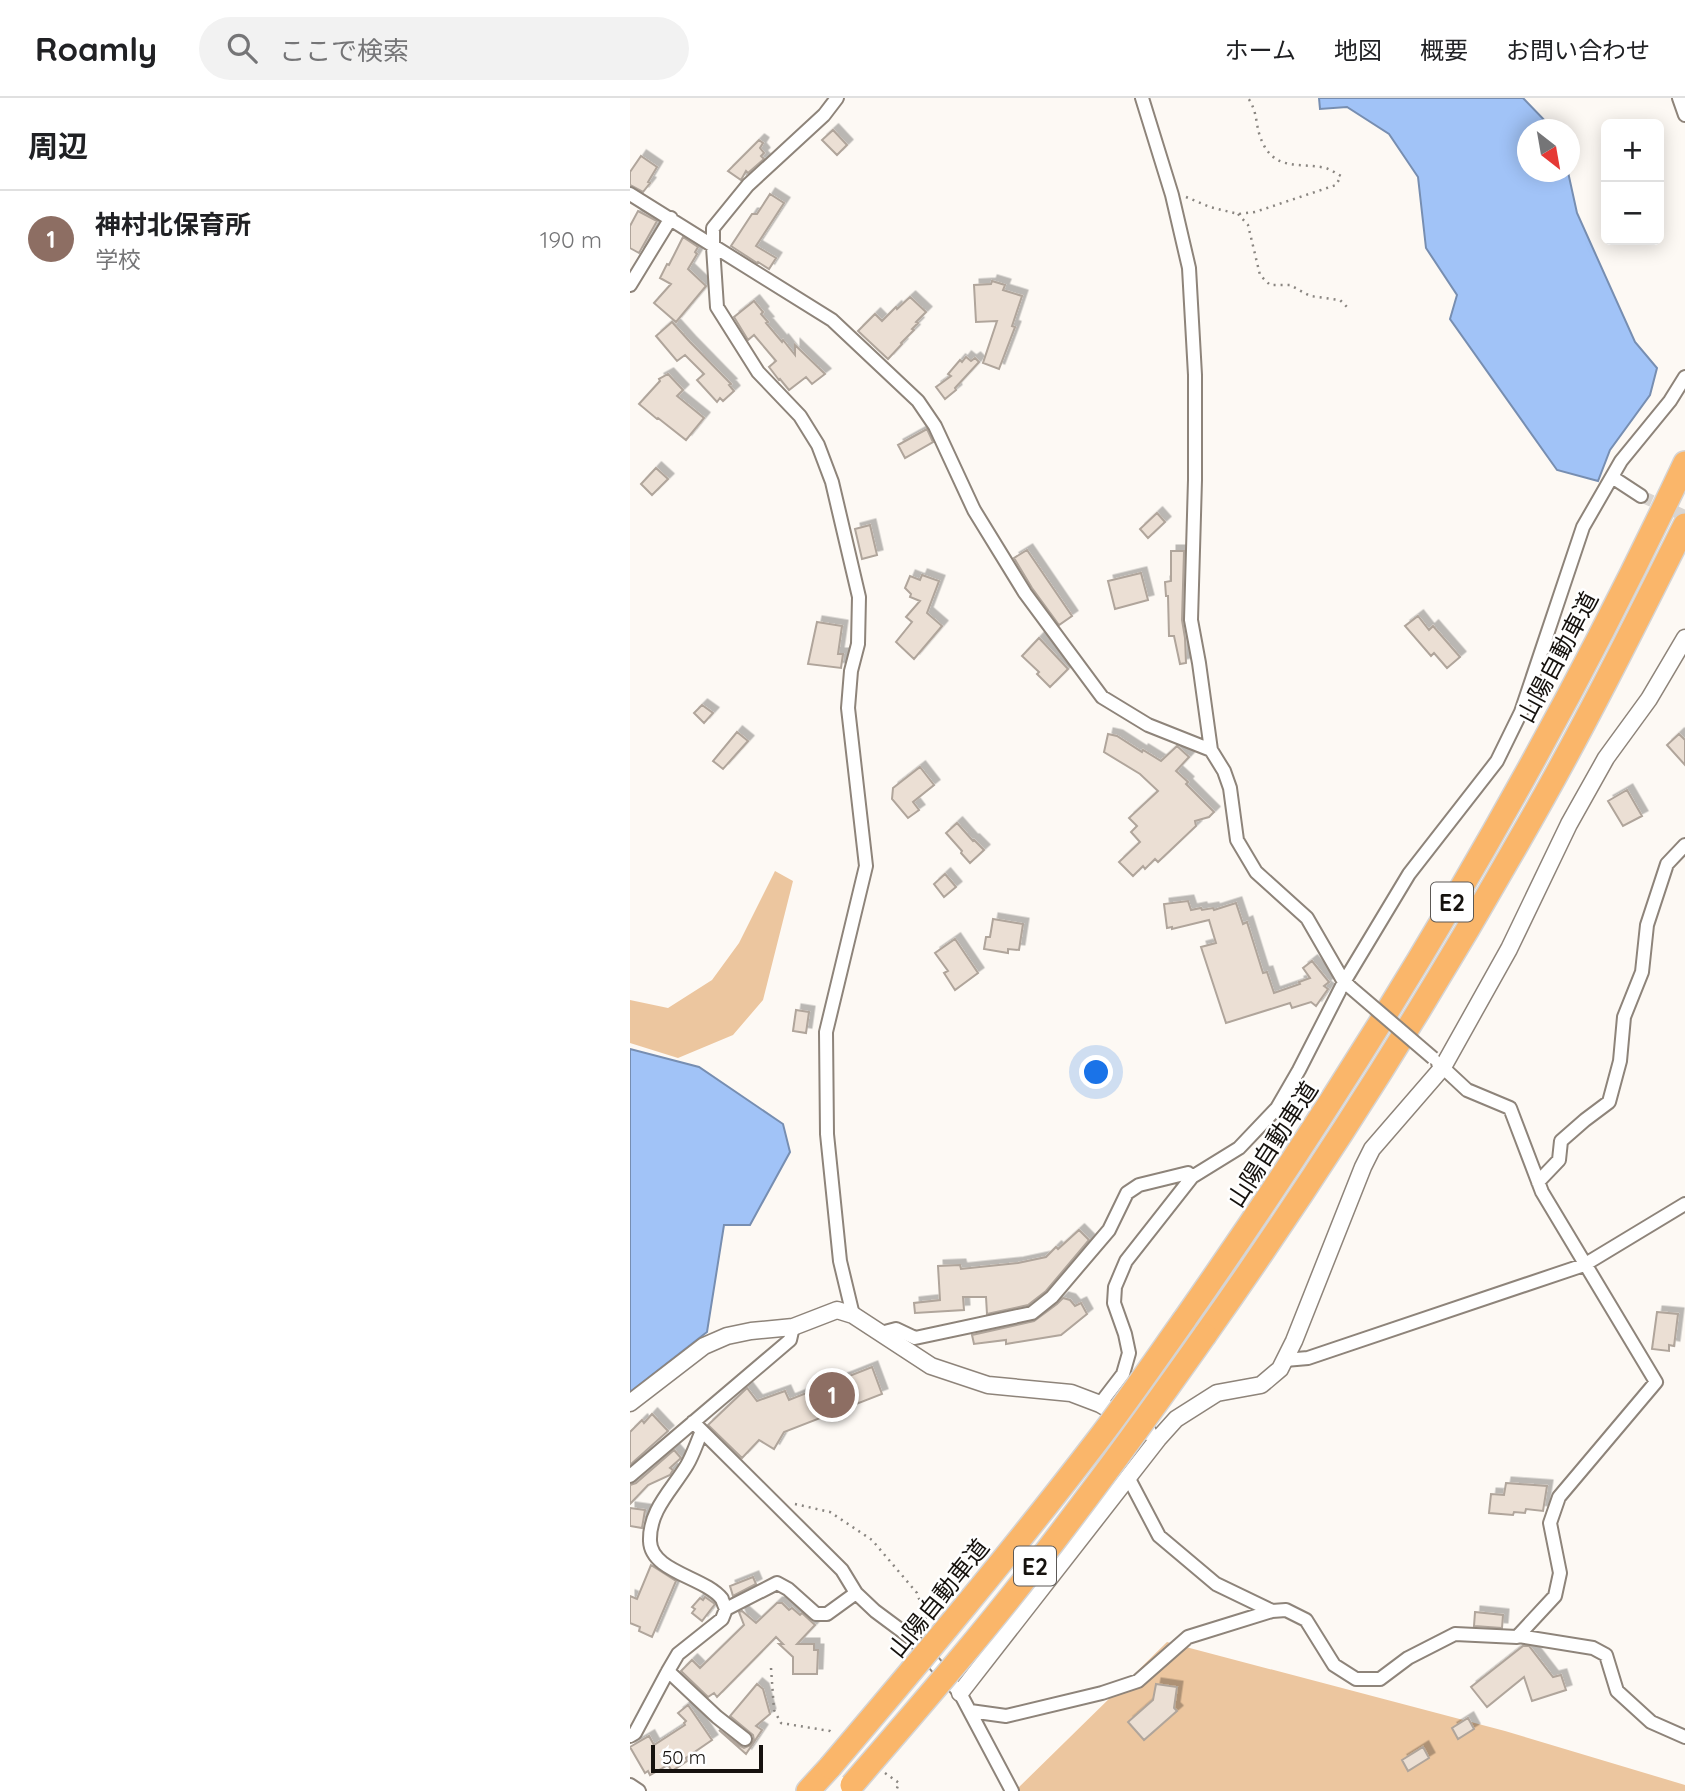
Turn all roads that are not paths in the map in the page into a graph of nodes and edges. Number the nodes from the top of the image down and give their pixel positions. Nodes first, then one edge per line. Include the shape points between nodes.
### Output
1 (837, 98) edge
2 (1142, 98) edge
3 (1679, 98) edge
4 (1685, 116) edge
5 (630, 194) edge
6 (671, 218) junction
7 (713, 247) junction
8 (630, 285) edge
9 (1685, 377) edge
10 (1685, 463) edge
11 (1612, 477) junction
12 (1641, 496) tunnel mouth
13 (1685, 525) edge
14 (1685, 638) edge
15 (1212, 750) junction
16 (1685, 845) edge
17 (1347, 984) junction
18 (1438, 1063) junction
19 (1192, 1177) junction
20 (1538, 1182) junction
21 (1685, 1204) edge
22 (1584, 1265) junction
23 (853, 1315) junction
24 (793, 1327) junction
25 (881, 1333) junction
26 (1285, 1360) junction
27 (630, 1403) edge
28 (1100, 1404) junction
29 (697, 1427) junction
30 (1158, 1439) junction
31 (630, 1476) edge
32 (1128, 1477) junction
33 (856, 1593) junction
34 (726, 1609) junction
35 (1272, 1611) junction
36 (1519, 1636) junction
37 (668, 1671) junction
38 (960, 1693) junction
39 (970, 1711) junction
40 (630, 1736) edge
41 (1685, 1737) edge
42 (745, 1739) dead end
43 (630, 1785) edge
44 (850, 1788) edge
45 (639, 1791) edge
46 (808, 1791) edge
47 (1012, 1791) edge

1 - 7 street via 748,185 713,228
2 - 15 street via 1189,268 1195,375 1191,620
3 - 4 street
5 - 6 street
6 - 7 street
6 - 8 street
7 - 15 street via 832,320 918,401 935,426 974,510 1025,593 1102,697 1148,725
7 - 23 street via 717,307 758,372 800,416 818,445 832,482 859,597 858,644 848,708 866,866 826,1032 827,1134 840,1261
9 - 11 street
10 - 46 highway, 山陽自動車道 / E2, bridge via 1498,825 1325,1113 1257,1216 1098,1439 920,1661
11 - 12 street
11 - 17 street via 1583,527 1521,712 1497,761 1409,874
13 - 44 highway, E2, bridge via 1521,838 1441,975 1276,1235 1120,1455 1034,1567
14 - 18 street via 1606,758 1509,949
15 - 17 street via 1230,788 1237,840 1256,872 1307,918
16 - 20 street via 1667,864 1647,925 1642,972 1624,1017 1620,1061 1609,1102 1562,1140 1559,1160
17 - 18 street, bridge
17 - 19 street via 1277,1108 1238,1149
18 - 20 street via 1467,1090 1510,1108
18 - 26 street via 1372,1149
19 - 25 street via 1188,1172 1139,1185 1127,1193 1109,1230 1052,1297 1031,1313 915,1338 895,1329
19 - 28 street via 1126,1261 1115,1287 1114,1303 1129,1353 1123,1374
20 - 22 street
21 - 22 street
22 - 26 street via 1308,1358
22 - 36 street via 1656,1382 1559,1497 1550,1523 1560,1573 1555,1596
23 - 24 street via 837,1310
23 - 25 street
24 - 27 street via 727,1336 704,1346
24 - 29 street via 790,1340
25 - 28 street via 931,1366 988,1385 1071,1393
26 - 30 street via 1261,1385 1217,1393 1177,1419
28 - 30 street
29 - 31 street
29 - 33 street via 842,1570
29 - 34 street via 688,1463 654,1513 649,1543 663,1564 703,1583
30 - 32 street
32 - 35 street via 1159,1536 1216,1584
32 - 38 street
33 - 34 street via 827,1614 816,1614 776,1583
33 - 38 street via 914,1640
34 - 37 street via 722,1619 678,1654
35 - 36 street via 1286,1609 1306,1620 1334,1665 1356,1679 1380,1679 1408,1658 1455,1634
35 - 39 street via 1188,1637 1138,1681 1006,1716
36 - 41 street via 1593,1648 1606,1655 1617,1691 1651,1722
37 - 40 street
37 - 42 street
38 - 39 street
39 - 47 street
43 - 45 street

